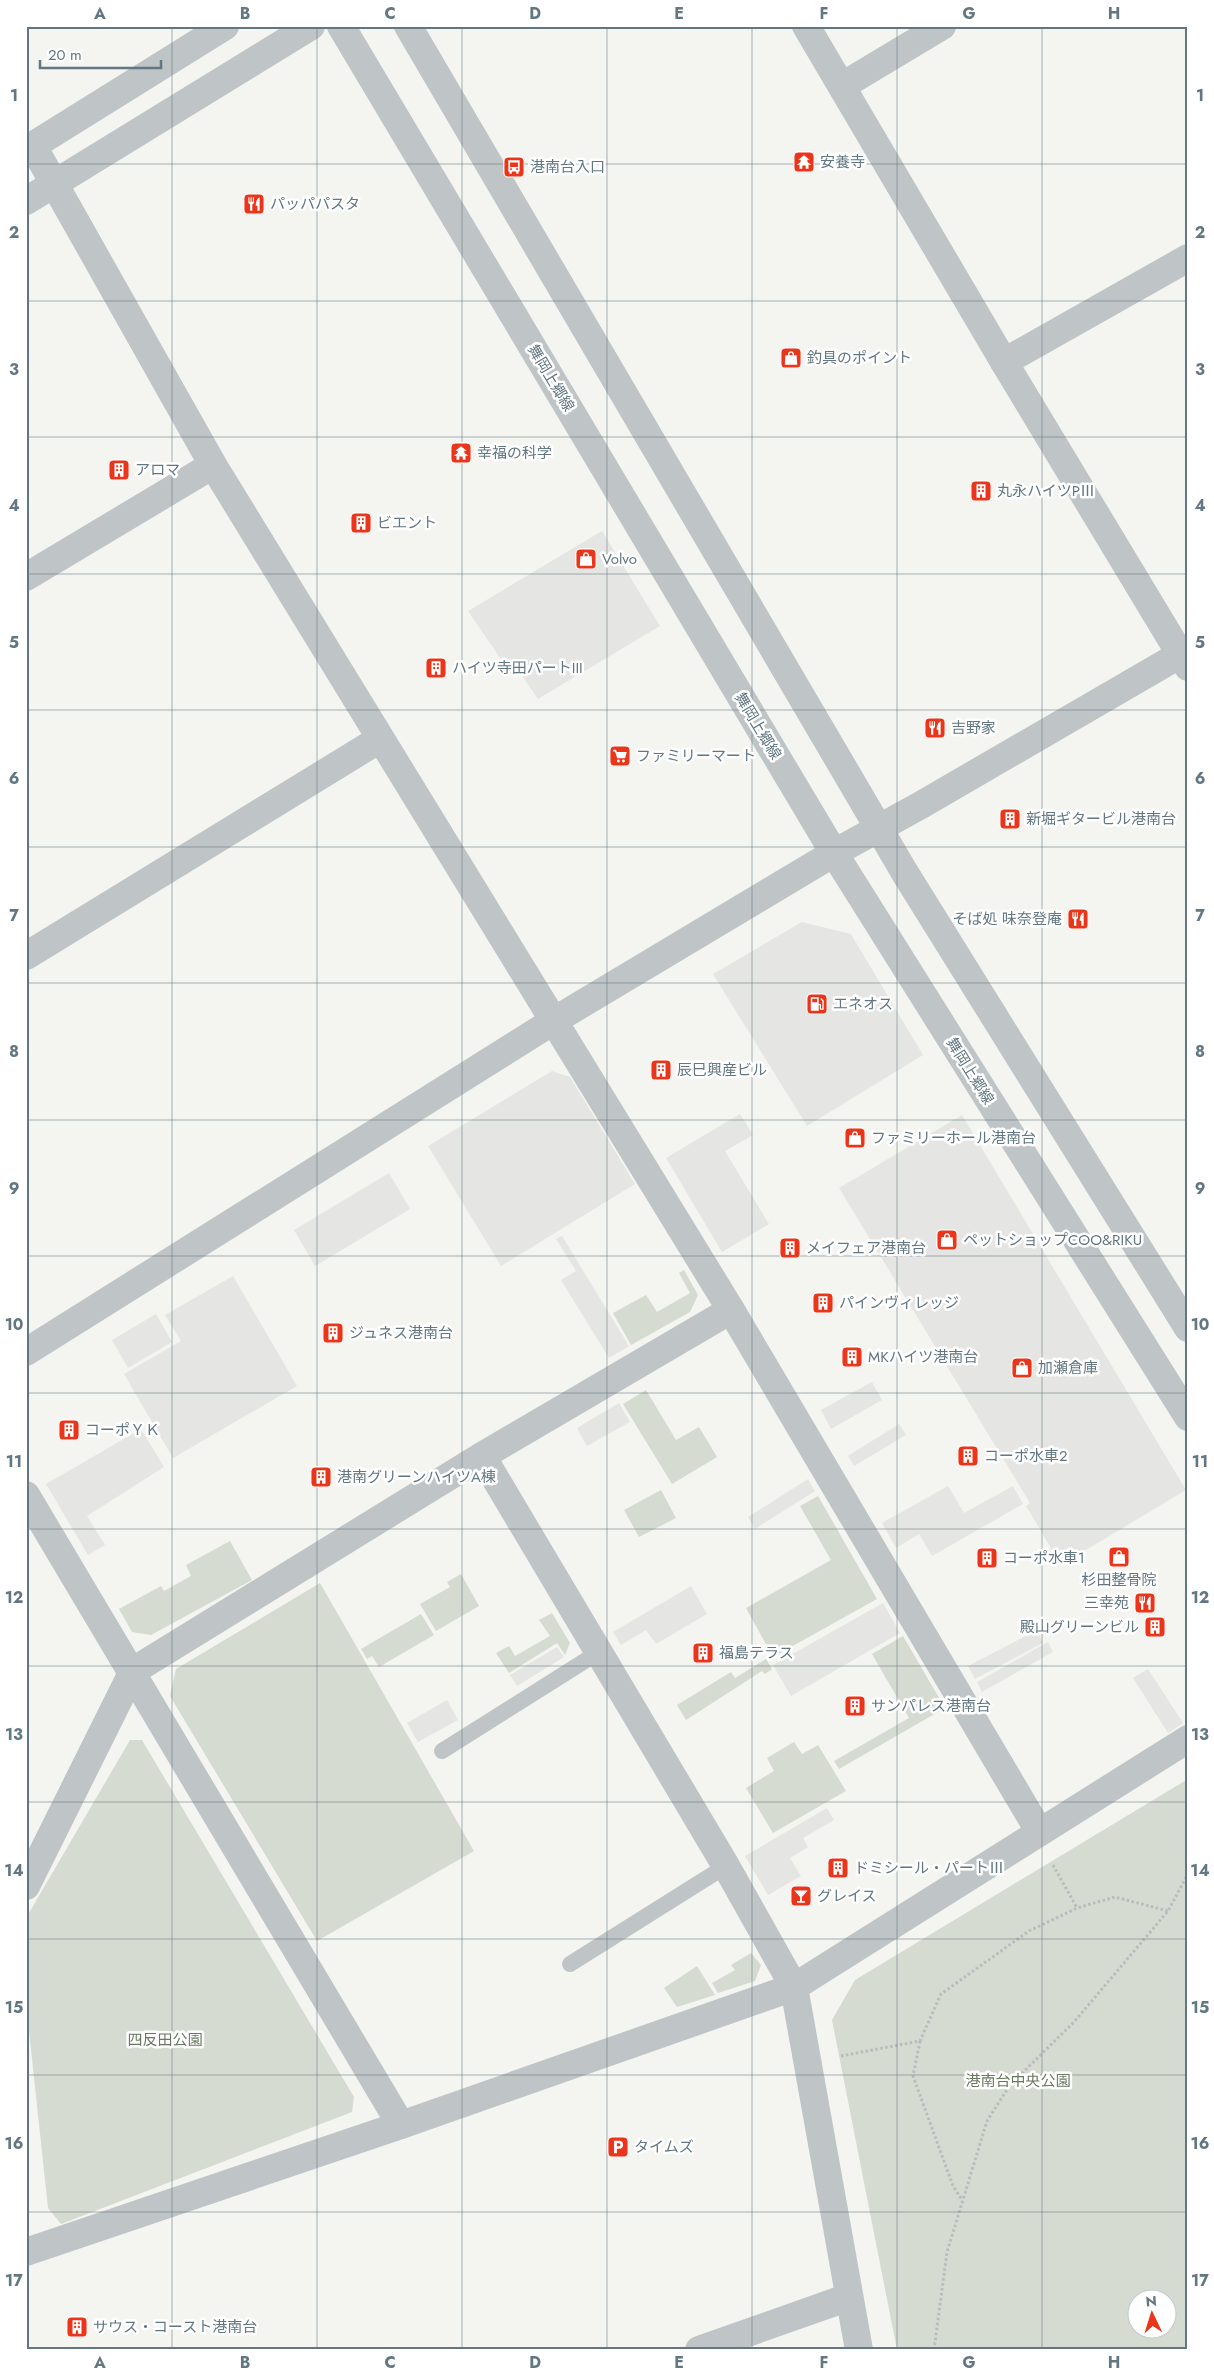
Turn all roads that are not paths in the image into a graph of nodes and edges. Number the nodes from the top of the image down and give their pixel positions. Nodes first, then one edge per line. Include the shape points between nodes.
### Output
1 (225, 26) edge
2 (311, 26) edge
3 (341, 26) edge
4 (408, 26) edge
5 (806, 26) edge
6 (942, 26) edge
7 (842, 86) junction
8 (30, 148) edge
9 (54, 185) junction
10 (26, 201) edge
11 (1188, 258) edge
12 (1004, 362) junction
13 (213, 465) junction
14 (26, 577) edge
15 (1185, 657) edge
16 (380, 739) junction
17 (879, 829) junction
18 (834, 853) junction
19 (26, 956) edge
20 (555, 1020) junction
21 (731, 1310) junction
22 (1188, 1328) edge
23 (26, 1352) edge
24 (1188, 1417) edge
25 (482, 1456) junction
26 (26, 1495) edge
27 (599, 1652) junction
28 (133, 1672) junction
29 (1188, 1739) edge
30 (442, 1751) dead end
31 (1039, 1830) junction
32 (726, 1866) junction
33 (26, 1886) edge
34 (570, 1964) dead end
35 (794, 1987) junction
36 (401, 2125) junction
37 (26, 2252) edge
38 (849, 2297) junction
39 (699, 2350) edge
40 (859, 2350) edge

1 - 8 street
2 - 9 street
3 - 18 street, 舞岡上郷線
4 - 17 street
5 - 7 street
6 - 7 street
7 - 12 street
8 - 9 street
9 - 10 street
9 - 13 street
11 - 12 street
12 - 15 street
13 - 14 street
13 - 16 street
15 - 17 street
16 - 19 street
16 - 20 street
17 - 18 street
17 - 22 street
18 - 20 street
18 - 24 street, 舞岡上郷線
20 - 21 street
20 - 23 street
21 - 25 street
21 - 31 street
25 - 27 street
25 - 28 street
26 - 28 street
27 - 30 lane
27 - 32 street
28 - 33 street
28 - 36 street
29 - 31 street
31 - 35 street
32 - 34 lane
32 - 35 street
35 - 36 street
35 - 38 street
36 - 37 street
38 - 39 street
38 - 40 street

